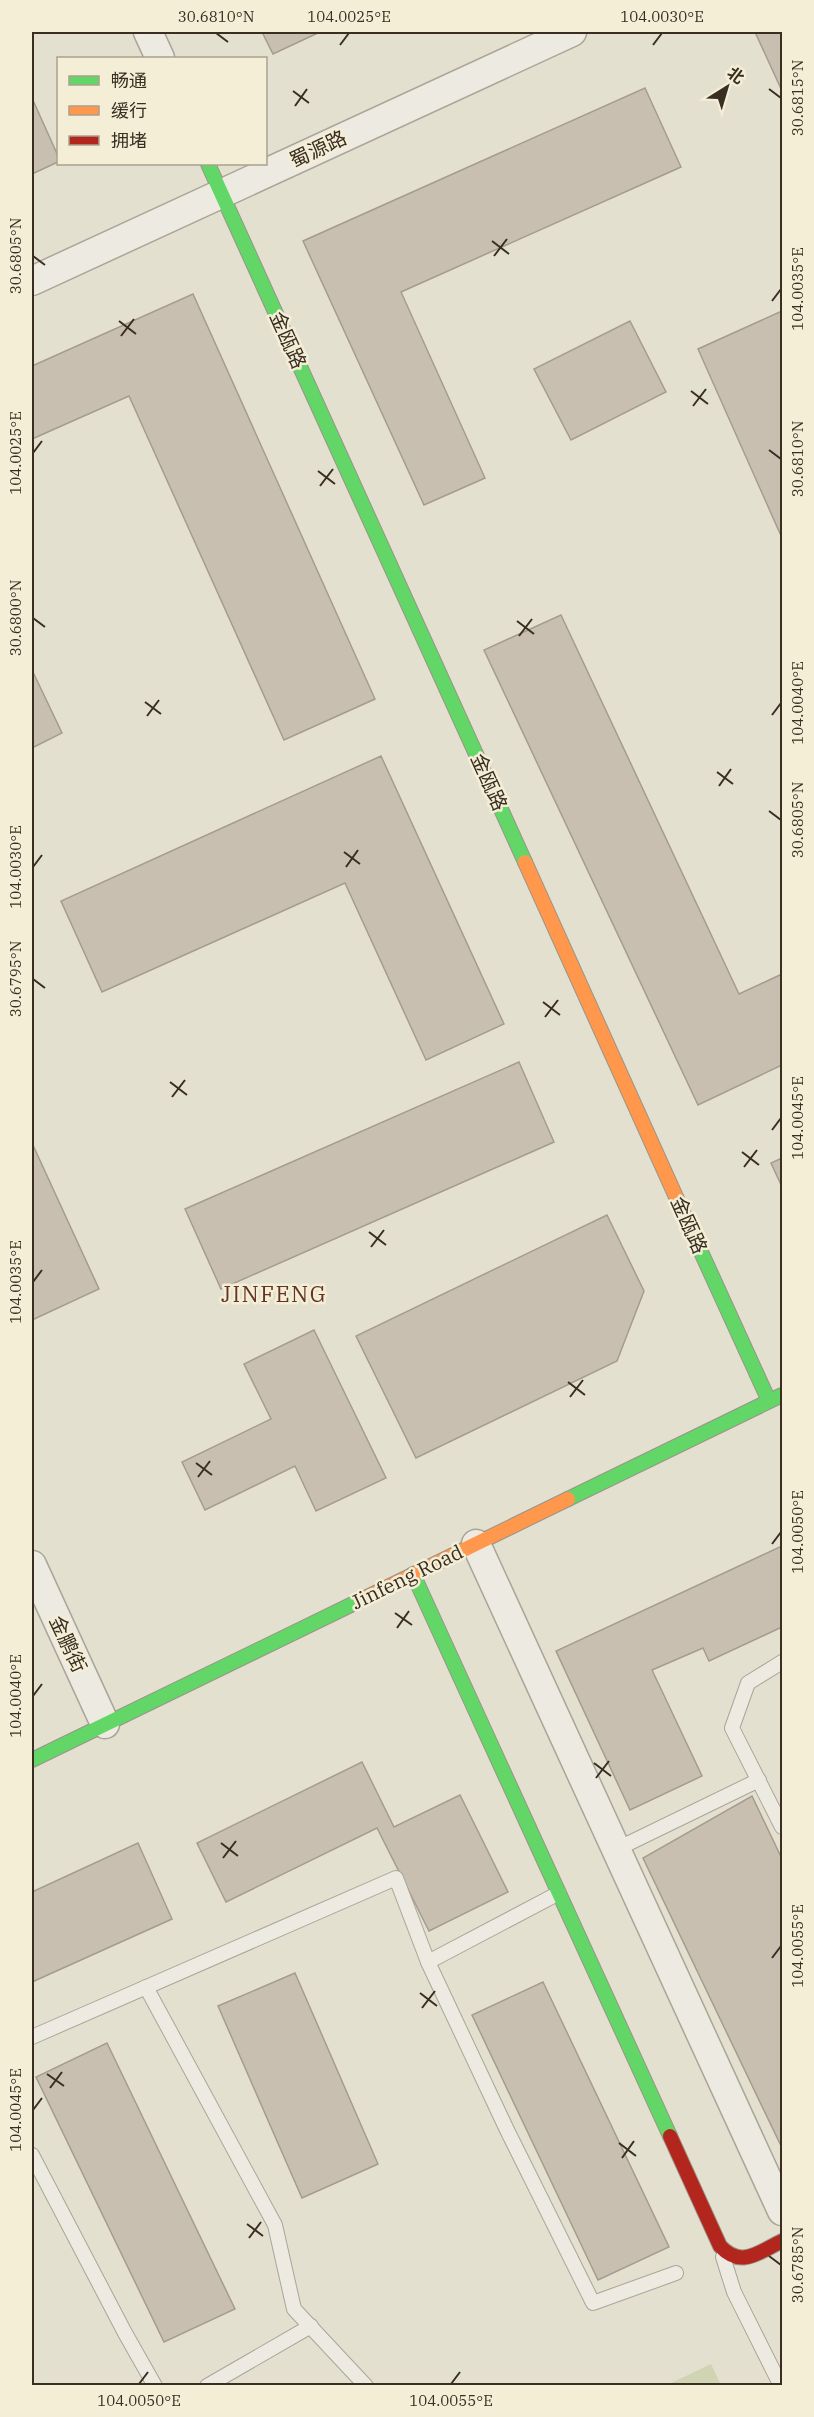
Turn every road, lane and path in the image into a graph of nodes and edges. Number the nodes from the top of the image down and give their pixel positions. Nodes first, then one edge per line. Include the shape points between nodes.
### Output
1 (148, 32) edge
2 (572, 32) edge
3 (160, 57) edge
4 (208, 165) edge
5 (222, 194) junction
6 (32, 281) edge
7 (783, 1395) edge
8 (769, 1401) junction
9 (476, 1544) junction
10 (32, 1565) edge
11 (413, 1574) junction
12 (783, 1662) edge
13 (105, 1724) junction
14 (32, 1760) edge
15 (759, 1779) junction
16 (783, 1827) edge
17 (617, 1849) junction
18 (559, 1893) junction
19 (428, 1962) junction
20 (146, 1987) junction
21 (32, 2037) edge
22 (32, 2155) edge
23 (783, 2211) edge
24 (783, 2241) edge
25 (720, 2246) junction
26 (676, 2273) dead end
27 (311, 2326) junction
28 (155, 2385) edge
29 (207, 2385) edge
30 (366, 2385) edge
31 (781, 2385) edge

1 - 3 street
2 - 5 street, 蜀源路
4 - 5 street, 金瓯路
5 - 6 street, 蜀源路
5 - 8 street, 金瓯路
7 - 8 street, Jinfeng Road
8 - 9 street, Jinfeng Road
9 - 11 street, Jinfeng Road
9 - 17 street
10 - 13 street, 金鹏街
11 - 13 street, Jinfeng Road
11 - 18 street
12 - 15 lane via 748,1683 732,1728
13 - 14 street, Jinfeng Road
15 - 16 lane
15 - 17 lane
17 - 23 street
18 - 19 lane
18 - 25 street
19 - 20 lane via 396,1878
19 - 26 lane via 593,2303
20 - 21 lane
20 - 27 lane via 275,2225 294,2309
22 - 28 lane
24 - 25 street via 743,2260 735,2260
25 - 31 lane via 734,2292
27 - 29 lane
27 - 30 lane

